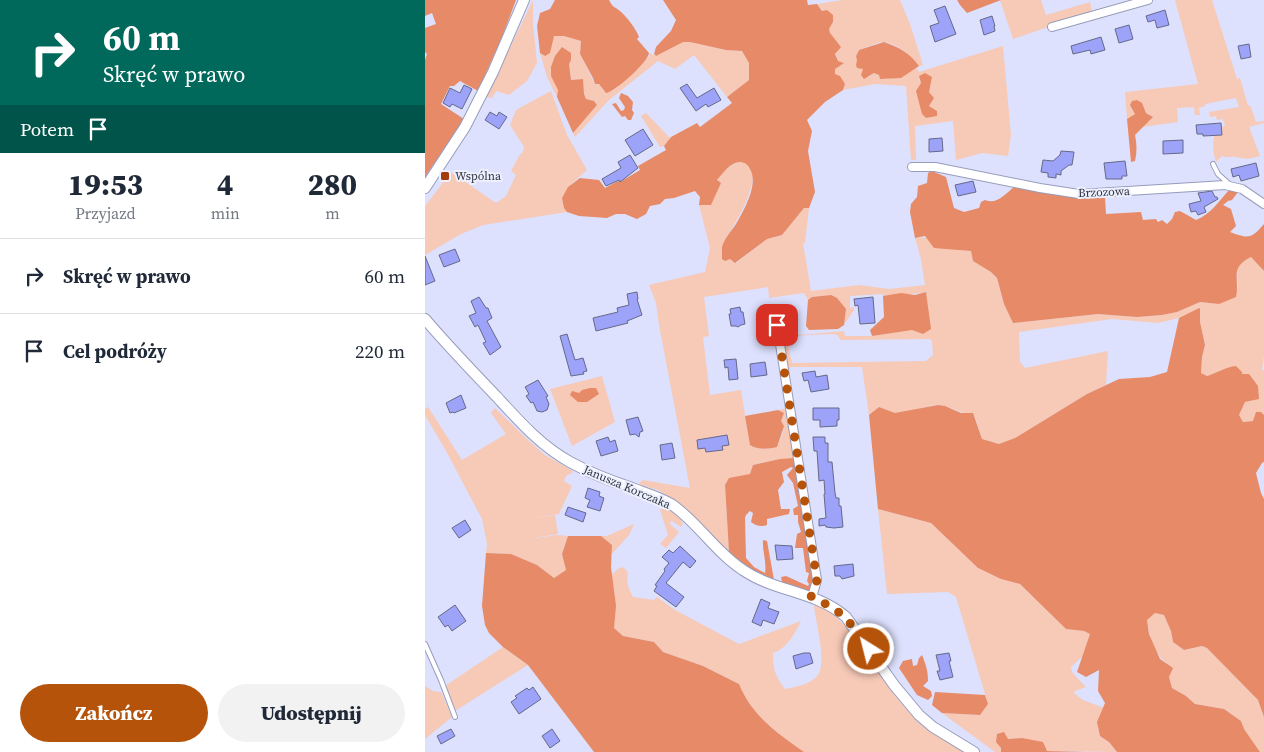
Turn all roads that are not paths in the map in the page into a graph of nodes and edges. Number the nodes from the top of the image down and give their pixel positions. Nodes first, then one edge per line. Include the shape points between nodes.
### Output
1 (524, 0) edge
2 (1148, 0) edge
3 (1052, 27) dead end
4 (1213, 164) dead end
5 (911, 167) dead end
6 (427, 182) edge
7 (1230, 187) junction
8 (1264, 204) edge
9 (425, 319) edge
10 (777, 325) dead end
11 (811, 597) junction
12 (425, 644) edge
13 (455, 717) dead end
14 (974, 752) edge

1 - 6 street via 465,127
2 - 3 street
4 - 7 lane
5 - 7 street, Brzozowa via 935,168 1079,194
7 - 8 street, Brzozowa via 1241,189
9 - 11 street, Janusza Korczaka via 507,409 559,456 589,472 670,504 743,570 759,580
10 - 11 street via 817,580
11 - 14 street, Janusza Korczaka via 837,609 845,617 919,715
12 - 13 lane

